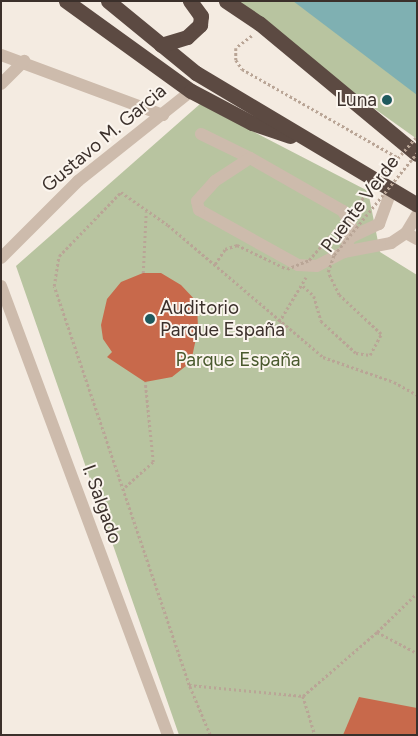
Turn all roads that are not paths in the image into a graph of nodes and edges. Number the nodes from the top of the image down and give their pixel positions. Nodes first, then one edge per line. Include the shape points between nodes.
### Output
1 (66, 1) edge
2 (79, 1) edge
3 (108, 1) edge
4 (190, 1) edge
5 (226, 1) edge
6 (161, 45) junction
7 (1, 54) edge
8 (24, 61) junction
9 (155, 66) junction
10 (1, 84) edge
11 (190, 91) junction
12 (163, 115) junction
13 (201, 134) dead end
14 (318, 144) junction
15 (417, 153) edge
16 (250, 158) junction
17 (391, 191) junction
18 (417, 206) edge
19 (417, 215) edge
20 (411, 236) edge
21 (351, 237) junction
22 (344, 252) junction
23 (1, 258) edge
24 (1, 286) edge
25 (168, 735) edge

1 - 9 highway
2 - 9 highway
3 - 6 highway
4 - 6 highway via 201,16 200,25 187,37
5 - 15 highway via 259,23
6 - 14 highway via 233,96
7 - 8 street
8 - 10 street
8 - 12 street
9 - 11 highway
11 - 12 street, Gustavo M. Garcia
11 - 14 highway via 252,123
12 - 23 street, Gustavo M. Garcia via 78,181
13 - 16 street
14 - 17 highway
16 - 21 street via 343,211 352,224
16 - 22 street via 215,181 196,201 199,210 308,268
17 - 18 highway
17 - 21 street via 379,224
19 - 20 street
20 - 22 street
21 - 22 street
24 - 25 street, I. Salgado

